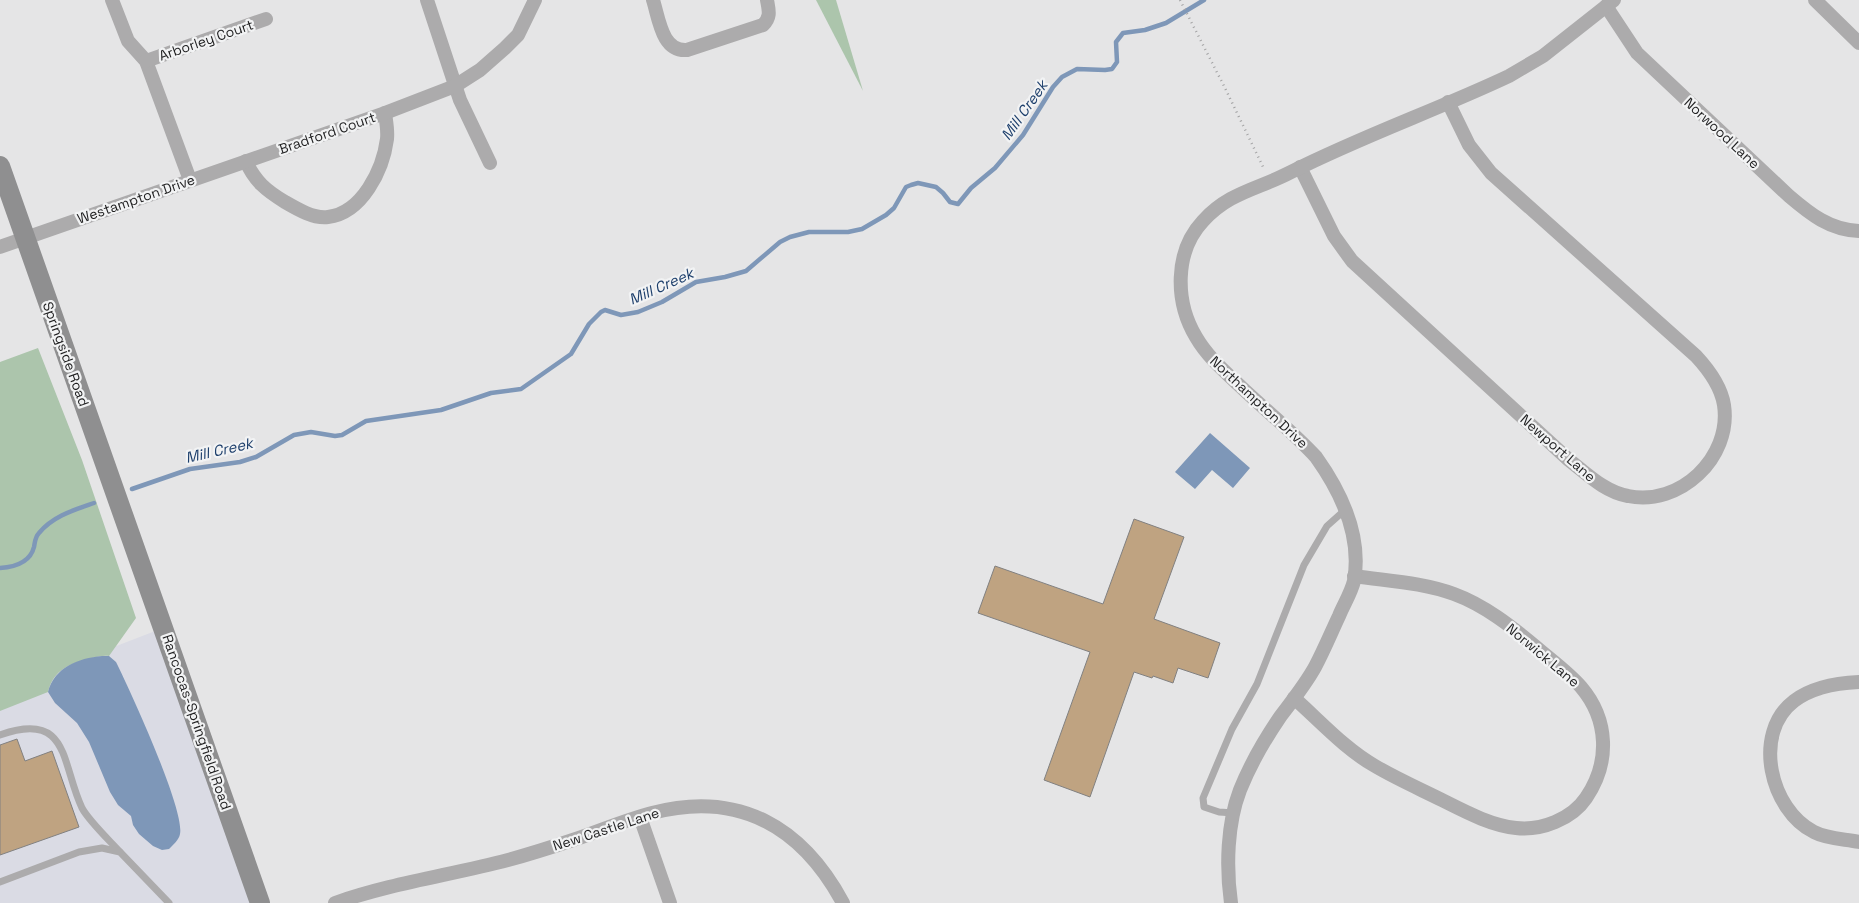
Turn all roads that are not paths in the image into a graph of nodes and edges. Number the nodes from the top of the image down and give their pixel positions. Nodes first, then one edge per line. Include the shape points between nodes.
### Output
1 (112, 0) edge
2 (426, 0) edge
3 (535, 0) edge
4 (653, 0) edge
5 (767, 0) edge
6 (1815, 0) edge
7 (1610, 3) edge
8 (266, 18) dead end
9 (1859, 43) edge
10 (146, 61) junction
11 (455, 86) junction
12 (1448, 102) junction
13 (384, 113) junction
14 (246, 161) junction
15 (490, 163) dead end
16 (0, 166) edge
17 (1300, 167) junction
18 (190, 180) junction
19 (1859, 231) edge
20 (26, 238) junction
21 (0, 247) edge
22 (1345, 510) junction
23 (133, 542) joint
24 (1354, 576) junction
25 (1859, 682) edge
26 (1294, 698) junction
27 (0, 735) edge
28 (1234, 813) junction
29 (640, 817) junction
30 (1859, 842) edge
31 (120, 852) junction
32 (0, 882) edge
33 (169, 903) edge
34 (260, 903) edge
35 (335, 903) edge
36 (670, 903) edge
37 (842, 903) edge
38 (1231, 903) edge

1 - 10 street, Arborley Court via 128,41
2 - 11 street
3 - 11 street via 518,35 480,70
4 - 5 street via 667,42 680,51 763,25 770,14
6 - 9 street
7 - 12 street, Northampton Drive via 1543,56 1491,84
7 - 19 street, Norwood Lane via 1637,53 1789,196 1827,224
8 - 10 street, Arborley Court
10 - 18 street, Arborley Court
11 - 13 street
11 - 15 street
12 - 17 street, Northampton Drive
12 - 17 street, Newport Lane via 1469,146 1491,173 1696,356 1714,377 1724,405 1722,434 1708,463 1687,485 1658,497 1626,496 1597,482 1563,455 1352,261 1334,236
13 - 14 street, Bradford Court
13 - 14 street, Bradford Court via 387,139 380,164 364,195 340,214 326,218 291,206 263,187 252,175
14 - 18 street, Westampton Drive
16 - 20 main road, Springside Road
17 - 22 street, Northampton Drive via 1234,196 1216,207 1202,222 1190,238 1183,258 1182,298 1190,324 1208,354 1316,457 1331,479
18 - 20 street, Westampton Drive
20 - 21 street, Westampton Drive
20 - 23 main road, Springside Road
22 - 24 street, Northampton Drive via 1354,546
22 - 28 lane via 1327,526 1304,565 1257,684 1232,729 1203,798 1204,807
23 - 34 main road, Rancocas-Springfield Road
24 - 26 street, Northampton Drive via 1332,632
24 - 26 street, Norwick Lane via 1414,584 1455,594 1494,615 1552,659 1582,687 1596,710 1604,751 1597,779 1582,804 1546,825 1518,828 1490,822 1375,766
25 - 30 street via 1820,688 1793,702 1782,713 1776,726 1770,755 1779,795 1793,817 1815,833
26 - 28 street, Northampton Drive via 1248,773
27 - 31 lane via 24,728 40,729 54,738 64,752 83,810
28 - 38 street, Northampton Drive via 1229,853
29 - 35 street, New Castle Lane via 508,860 409,882
29 - 36 street
29 - 37 street, New Castle Lane via 669,809 705,806 762,818 809,853
31 - 32 lane via 102,848 79,852
31 - 33 lane

